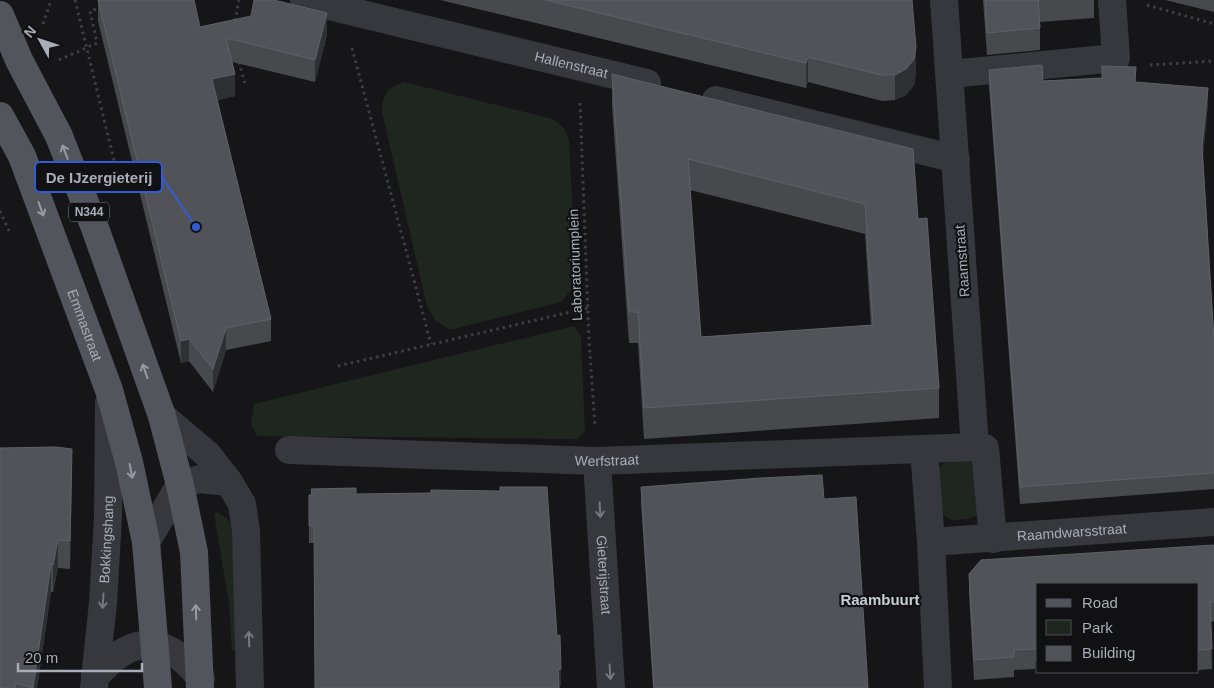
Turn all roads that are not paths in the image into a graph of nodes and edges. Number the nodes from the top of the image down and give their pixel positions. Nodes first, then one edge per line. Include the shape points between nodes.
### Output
1 (4, 0) edge
2 (304, 0) edge
3 (944, 0) edge
4 (1112, 0) edge
5 (0, 6) edge
6 (0, 15) edge
7 (950, 74) junction
8 (0, 116) edge
9 (956, 159) junction
10 (109, 390) junction
11 (162, 416) junction
12 (975, 447) junction
13 (289, 450) dead end
14 (924, 450) junction
15 (598, 462) junction
16 (229, 482) junction
17 (180, 485) junction
18 (1214, 522) edge
19 (993, 538) junction
20 (146, 542) junction
21 (931, 542) junction
22 (156, 644) junction
23 (94, 682) edge
24 (201, 683) edge
25 (158, 688) edge
26 (250, 688) edge
27 (611, 688) edge
28 (938, 688) edge

1 - 5 main road
2 - 9 street, Hallenstraat
3 - 7 street, Raamstraat
4 - 7 street via 1116,58
11 -> 6 main road, N344 via 59,136 26,76
7 - 9 street, Raamstraat
8 -> 10 main road, Emmastraat via 22,156
9 - 12 street, Raamstraat
10 -> 20 main road, Emmastraat
10 -> 23 street, Bokkingshang via 108,517
11 - 16 street via 208,455
11 - 17 main road, N344
12 - 14 street
12 - 19 street via 985,448
13 - 15 street, Werfstraat
14 - 15 street, Werfstraat
14 - 21 street
15 -> 27 street, Gieterijstraat
16 - 17 street via 199,478
26 -> 16 street via 246,531 242,504
17 - 20 street
24 -> 17 main road, N344 via 194,552
18 - 19 street, Raamdwarsstraat
19 - 21 street, Raamdwarsstraat
20 - 22 main road, Emmastraat
21 - 28 street
22 - 23 street via 124,651
22 - 24 street via 181,656
22 - 25 main road, Emmastraat

